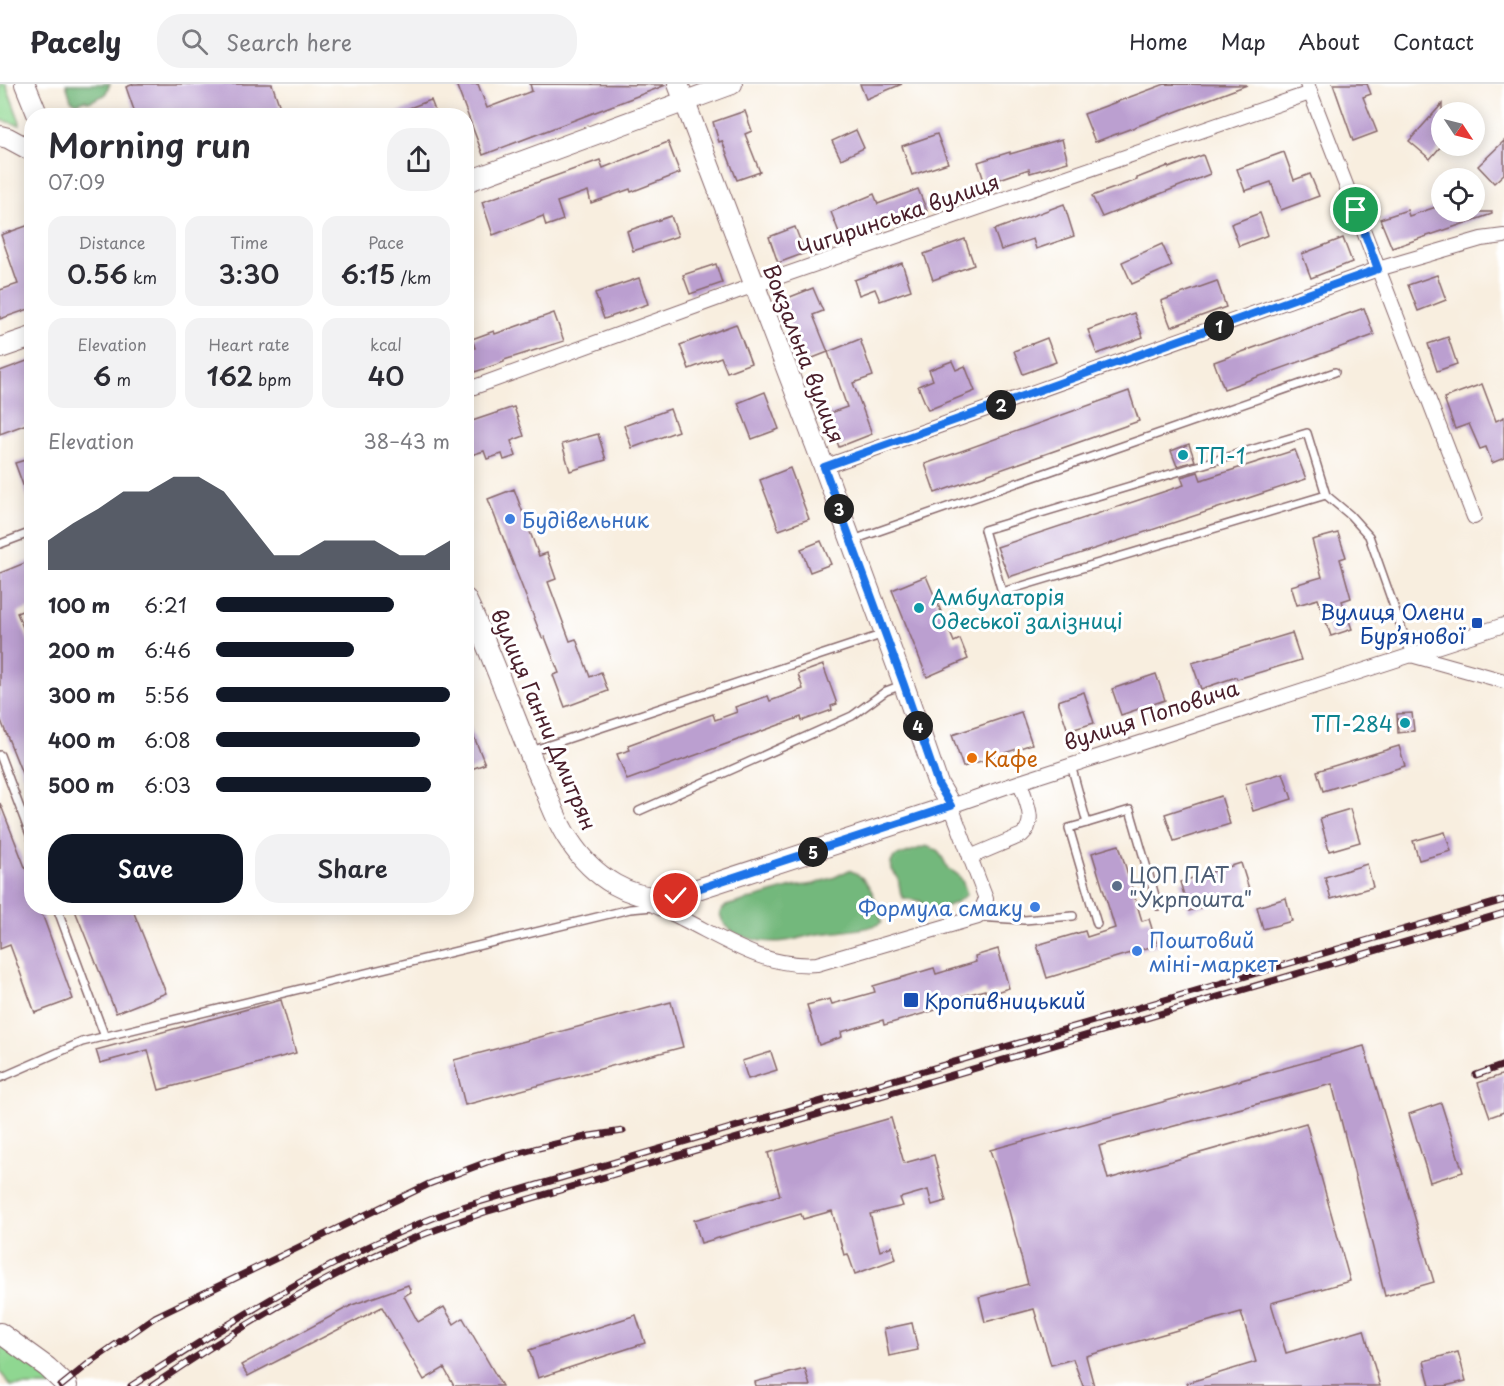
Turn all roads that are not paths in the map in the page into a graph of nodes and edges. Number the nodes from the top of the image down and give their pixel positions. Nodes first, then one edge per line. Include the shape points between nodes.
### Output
1 (25, 84) edge
2 (732, 84) edge
3 (1309, 88) edge
4 (682, 93) edge
5 (35, 108) edge
6 (0, 136) edge
7 (24, 147) edge
8 (474, 179) edge
9 (1504, 236) edge
10 (1378, 269) junction
11 (754, 286) junction
12 (24, 340) edge
13 (0, 348) edge
14 (1335, 372) dead end
15 (474, 387) edge
16 (824, 467) junction
17 (1326, 495) junction
18 (1474, 517) dead end
19 (24, 535) edge
20 (850, 541) junction
21 (0, 544) edge
22 (474, 621) edge
23 (1504, 625) edge
24 (884, 634) junction
25 (1411, 655) junction
26 (1504, 681) edge
27 (904, 685) junction
28 (528, 751) junction
29 (0, 756) edge
30 (1071, 765) junction
31 (1020, 782) junction
32 (951, 806) junction
33 (639, 811) dead end
34 (24, 819) edge
35 (1087, 823) junction
36 (970, 857) junction
37 (634, 893) junction
38 (676, 896) joint
39 (1158, 906) dead end
40 (655, 907) junction
41 (60, 915) edge
42 (1073, 916) dead end
43 (978, 917) junction
44 (1097, 924) dead end
45 (105, 1036) junction
46 (0, 1078) edge
47 (0, 1333) edge
48 (67, 1386) edge

1 - 5 street
2 - 4 street
3 - 10 street
3 - 11 street, Чигиринська вулиця
4 - 8 street
4 - 11 street, Вокзальна вулиця
6 - 7 street
9 - 10 street via 1480,238
10 - 16 street
10 - 18 street
11 - 15 street, Чигиринська вулиця
11 - 16 street, Вокзальна вулиця
12 - 13 street
14 - 20 lane
16 - 20 street, Вокзальна вулиця
17 - 17 lane via 1002,592 984,530 1307,433
17 - 25 lane via 1369,536
19 - 21 lane
20 - 24 street, Вокзальна вулиця
22 - 28 street, вулиця Ганни Дмитрян
23 - 25 street, вулиця Поповича
24 - 27 street, Вокзальна вулиця
24 - 28 lane
25 - 26 street
25 - 30 street, вулиця Поповича
27 - 32 street, Вокзальна вулиця via 938,784
27 - 33 lane via 886,691 852,716
28 - 37 street, вулиця Ганни Дмитрян via 574,847 596,872
29 - 34 lane
30 - 31 street, вулиця Поповича
30 - 35 lane
31 - 32 street, вулиця Поповича
31 - 36 street via 1030,816 1027,830
32 - 36 street
32 - 38 street, вулиця Поповича
35 - 39 lane via 1130,810
35 - 44 lane via 1069,828
36 - 43 street via 986,899
37 - 38 street, вулиця Ганни Дмитрян via 660,899
37 - 40 street
40 - 43 street via 750,954 804,965
40 - 45 lane via 630,909
41 - 45 lane
42 - 43 lane via 1024,920
45 - 46 lane
47 - 48 street

